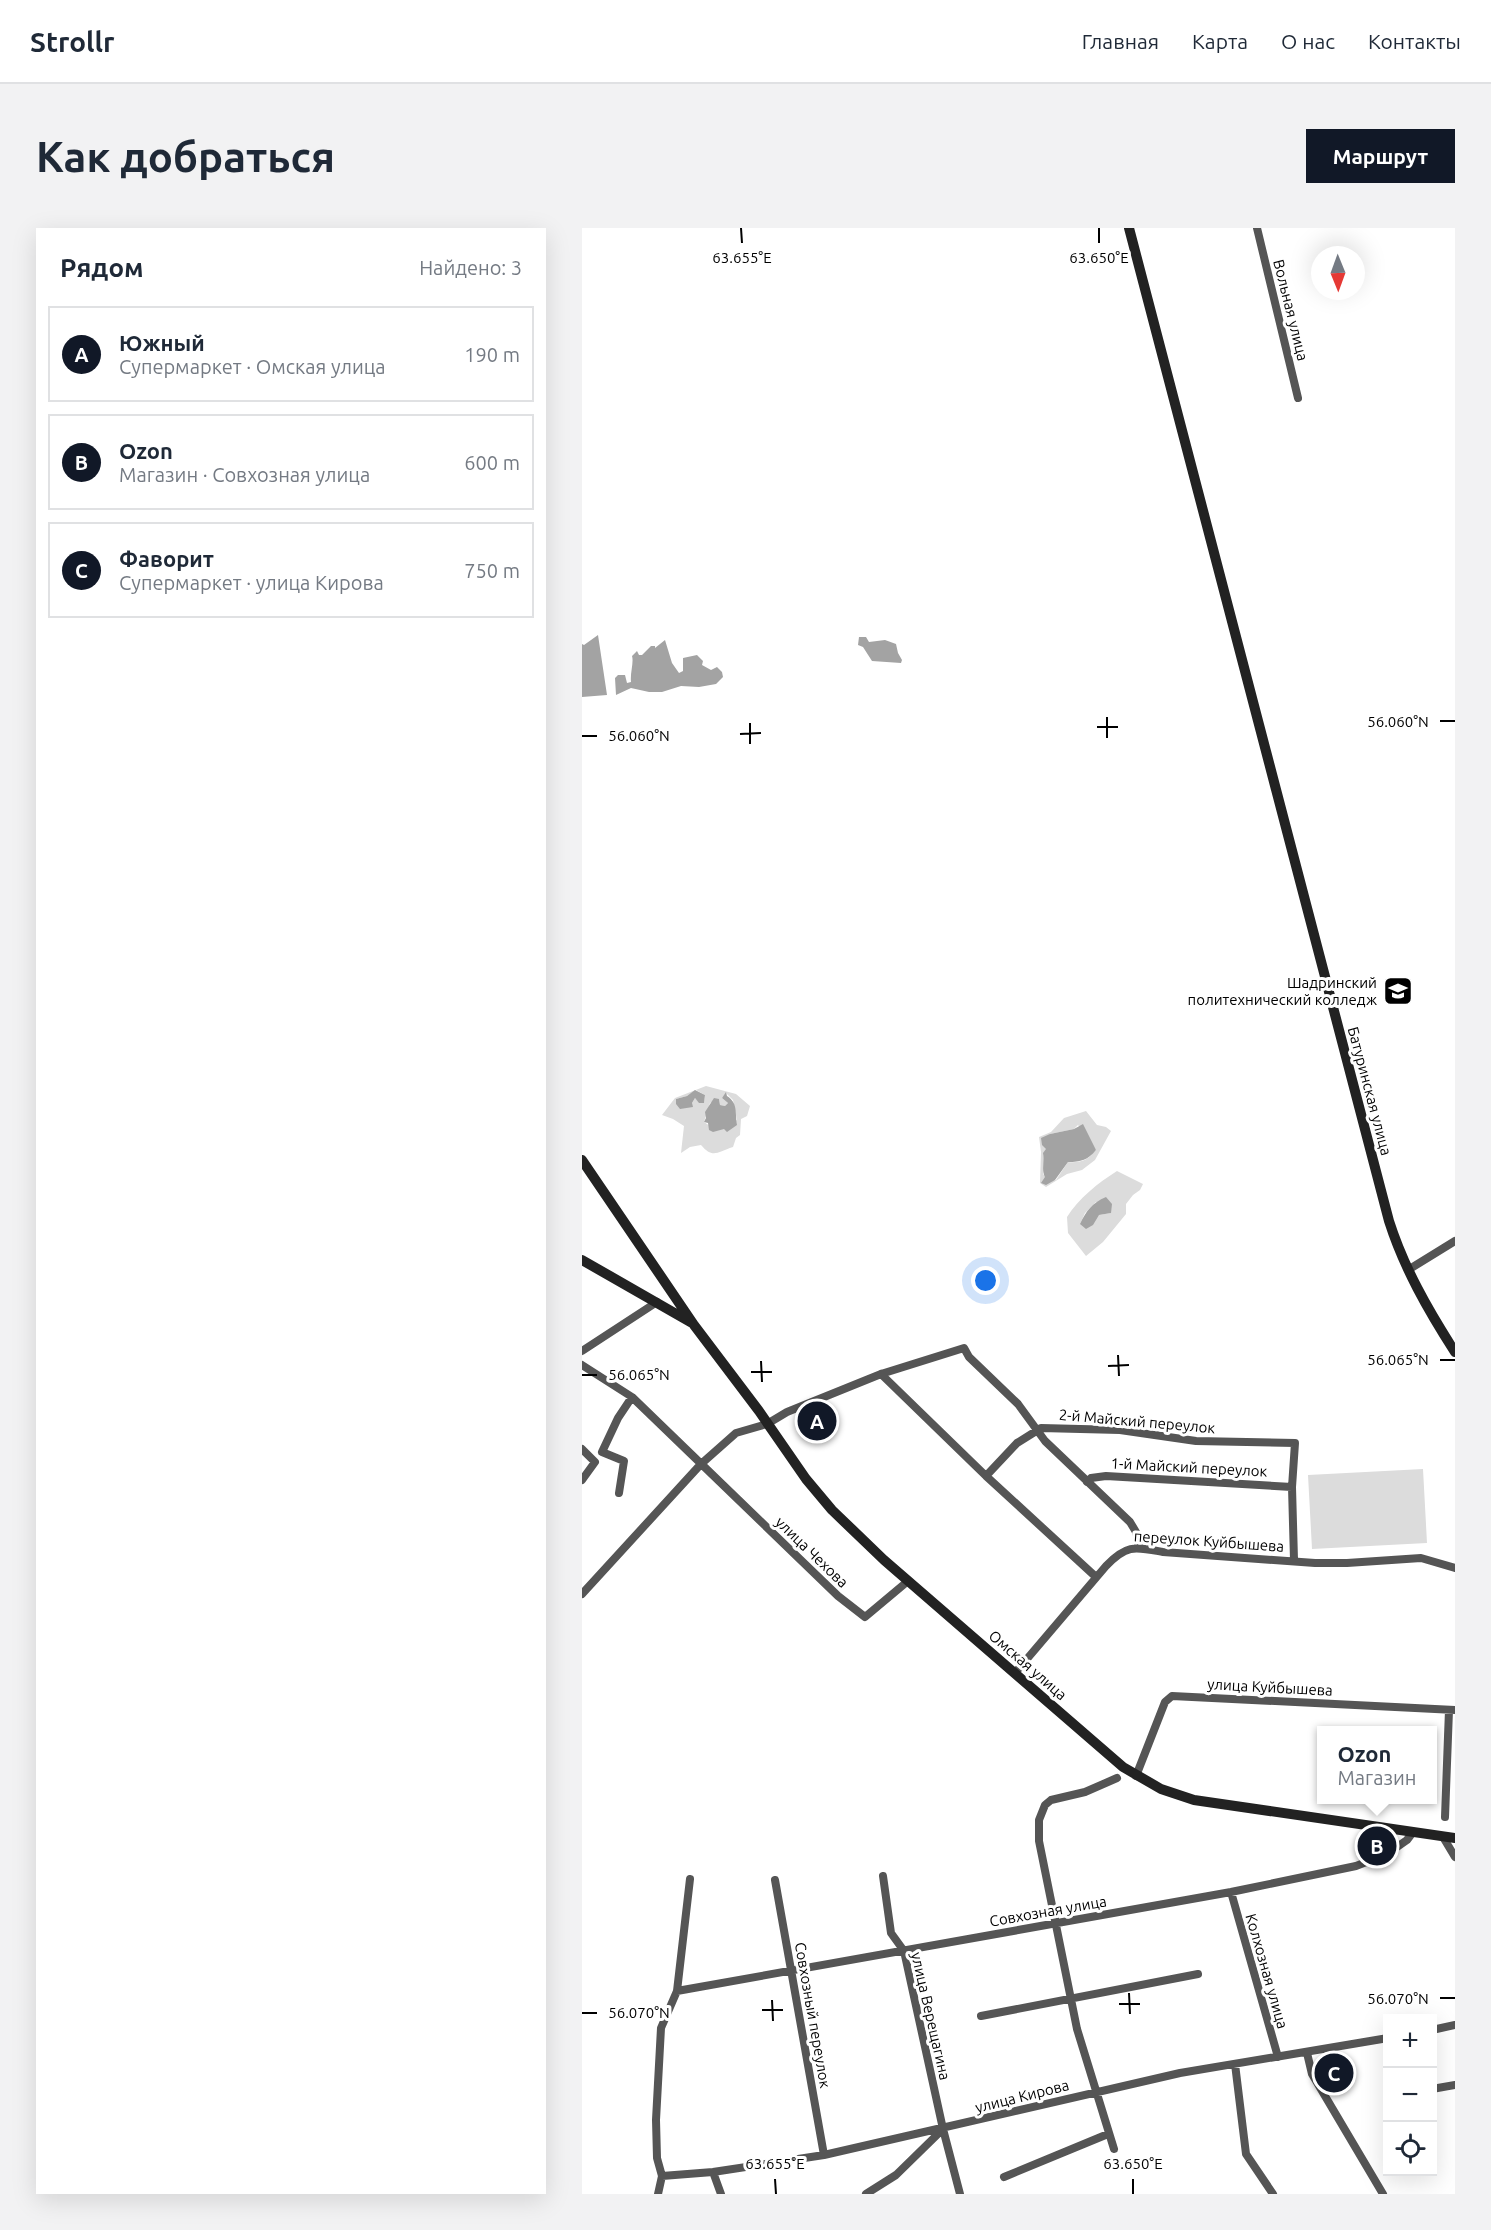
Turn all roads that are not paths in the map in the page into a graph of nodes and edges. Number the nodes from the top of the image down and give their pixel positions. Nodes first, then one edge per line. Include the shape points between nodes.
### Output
1 (1129, 228) edge
2 (1257, 228) edge
3 (1298, 398) dead end
4 (582, 1160) edge
5 (1455, 1241) edge
6 (582, 1260) edge
7 (1408, 1270) junction
8 (657, 1302) junction
9 (694, 1325) junction
10 (582, 1351) edge
11 (1455, 1352) edge
12 (582, 1365) edge
13 (881, 1374) junction
14 (632, 1397) junction
15 (767, 1424) junction
16 (1036, 1430) junction
17 (582, 1449) edge
18 (701, 1464) junction
19 (986, 1476) junction
20 (582, 1480) edge
21 (1087, 1482) junction
22 (1292, 1487) junction
23 (619, 1492) dead end
24 (1139, 1547) junction
25 (1294, 1560) junction
26 (1455, 1568) edge
27 (1096, 1577) junction
28 (908, 1581) junction
29 (582, 1594) edge
30 (1015, 1673) junction
31 (1452, 1710) edge
32 (1136, 1776) junction
33 (1117, 1778) dead end
34 (1445, 1817) dead end
35 (1413, 1832) junction
36 (1449, 1838) edge
37 (1455, 1857) edge
38 (883, 1876) dead end
39 (690, 1879) dead end
40 (775, 1880) dead end
41 (1231, 1892) junction
42 (1057, 1923) junction
43 (904, 1951) junction
44 (791, 1971) junction
45 (1198, 1974) dead end
46 (677, 1991) junction
47 (1071, 1998) junction
48 (981, 2016) dead end
49 (1455, 2025) edge
50 (1437, 2029) edge
51 (1383, 2039) edge
52 (1307, 2053) junction
53 (1278, 2057) junction
54 (1235, 2064) junction
55 (1455, 2085) edge
56 (1437, 2088) edge
57 (1096, 2092) junction
58 (943, 2129) junction
59 (1108, 2134) junction
60 (1114, 2149) dead end
61 (824, 2156) junction
62 (713, 2172) junction
63 (662, 2176) junction
64 (1004, 2177) dead end
65 (658, 2194) edge
66 (721, 2194) edge
67 (866, 2194) edge
68 (960, 2194) edge
69 (1273, 2194) edge
70 (1383, 2194) edge

1 - 7 street, Батуринская улица via 1389,1221
2 - 3 street, Вольная улица
4 - 9 street, Омская улица
5 - 7 street
6 - 8 street
7 - 11 street, Батуринская улица
8 - 9 street
8 - 10 street
9 - 15 street, Омская улица
12 - 14 street, улица Чехова
13 - 15 street
13 - 16 street via 964,1348 1018,1404
13 - 19 street
14 - 18 street, улица Чехова
14 - 23 street via 602,1452 624,1461
15 - 18 street via 736,1432
15 - 28 street, Омская улица via 832,1510
16 - 19 street via 1017,1443
16 - 21 street
16 - 22 street, 2-й Майский переулок via 1073,1427 1196,1441 1295,1443
17 - 20 street via 595,1462
18 - 28 street, улица Чехова via 838,1596 865,1617
18 - 29 street
19 - 27 street
21 - 22 street, 1-й Майский переулок via 1106,1476
21 - 24 street via 1130,1522
22 - 25 street, 2-й Майский переулок
24 - 25 street, переулок Куйбышева
24 - 27 street, переулок Куйбышева via 1119,1553
25 - 26 street, переулок Куйбышева via 1347,1563 1421,1558
27 - 30 street, переулок Куйбышева
28 - 30 street, Омская улица
30 - 32 street, Омская улица
31 - 32 street, улица Куйбышева via 1172,1696 1165,1702
31 - 34 street
32 - 35 street, Омская улица via 1194,1800
33 - 42 street via 1085,1792 1051,1800 1041,1813 1039,1841
35 - 36 street, Омская улица
35 - 41 street, Совхозная улица via 1392,1851 1370,1862
36 - 37 street
38 - 43 street, улица Верещагина via 891,1933
39 - 46 street
40 - 44 street, Совхозный переулок
41 - 42 street, Совхозная улица
41 - 53 street, Колхозная улица
42 - 43 street, Совхозная улица
42 - 47 street
43 - 44 street, Совхозная улица
43 - 58 street, улица Верещагина
44 - 46 street, Совхозная улица
44 - 61 street, Совхозный переулок
45 - 47 street
46 - 63 street via 661,2028 656,2143
47 - 48 street
47 - 57 street
49 - 50 street
51 - 52 street, улица Кирова
52 - 53 street, улица Кирова
52 - 70 street via 1312,2073
53 - 54 street, улица Кирова
54 - 57 street, улица Кирова
54 - 69 street via 1246,2154
55 - 56 street
57 - 58 street, улица Кирова
57 - 59 street
58 - 61 street, улица Кирова
58 - 67 street via 896,2175
58 - 68 street, улица Верещагина
59 - 60 street
59 - 64 street
61 - 62 street, улица Кирова
62 - 63 street, улица Кирова
62 - 66 street
63 - 65 street

